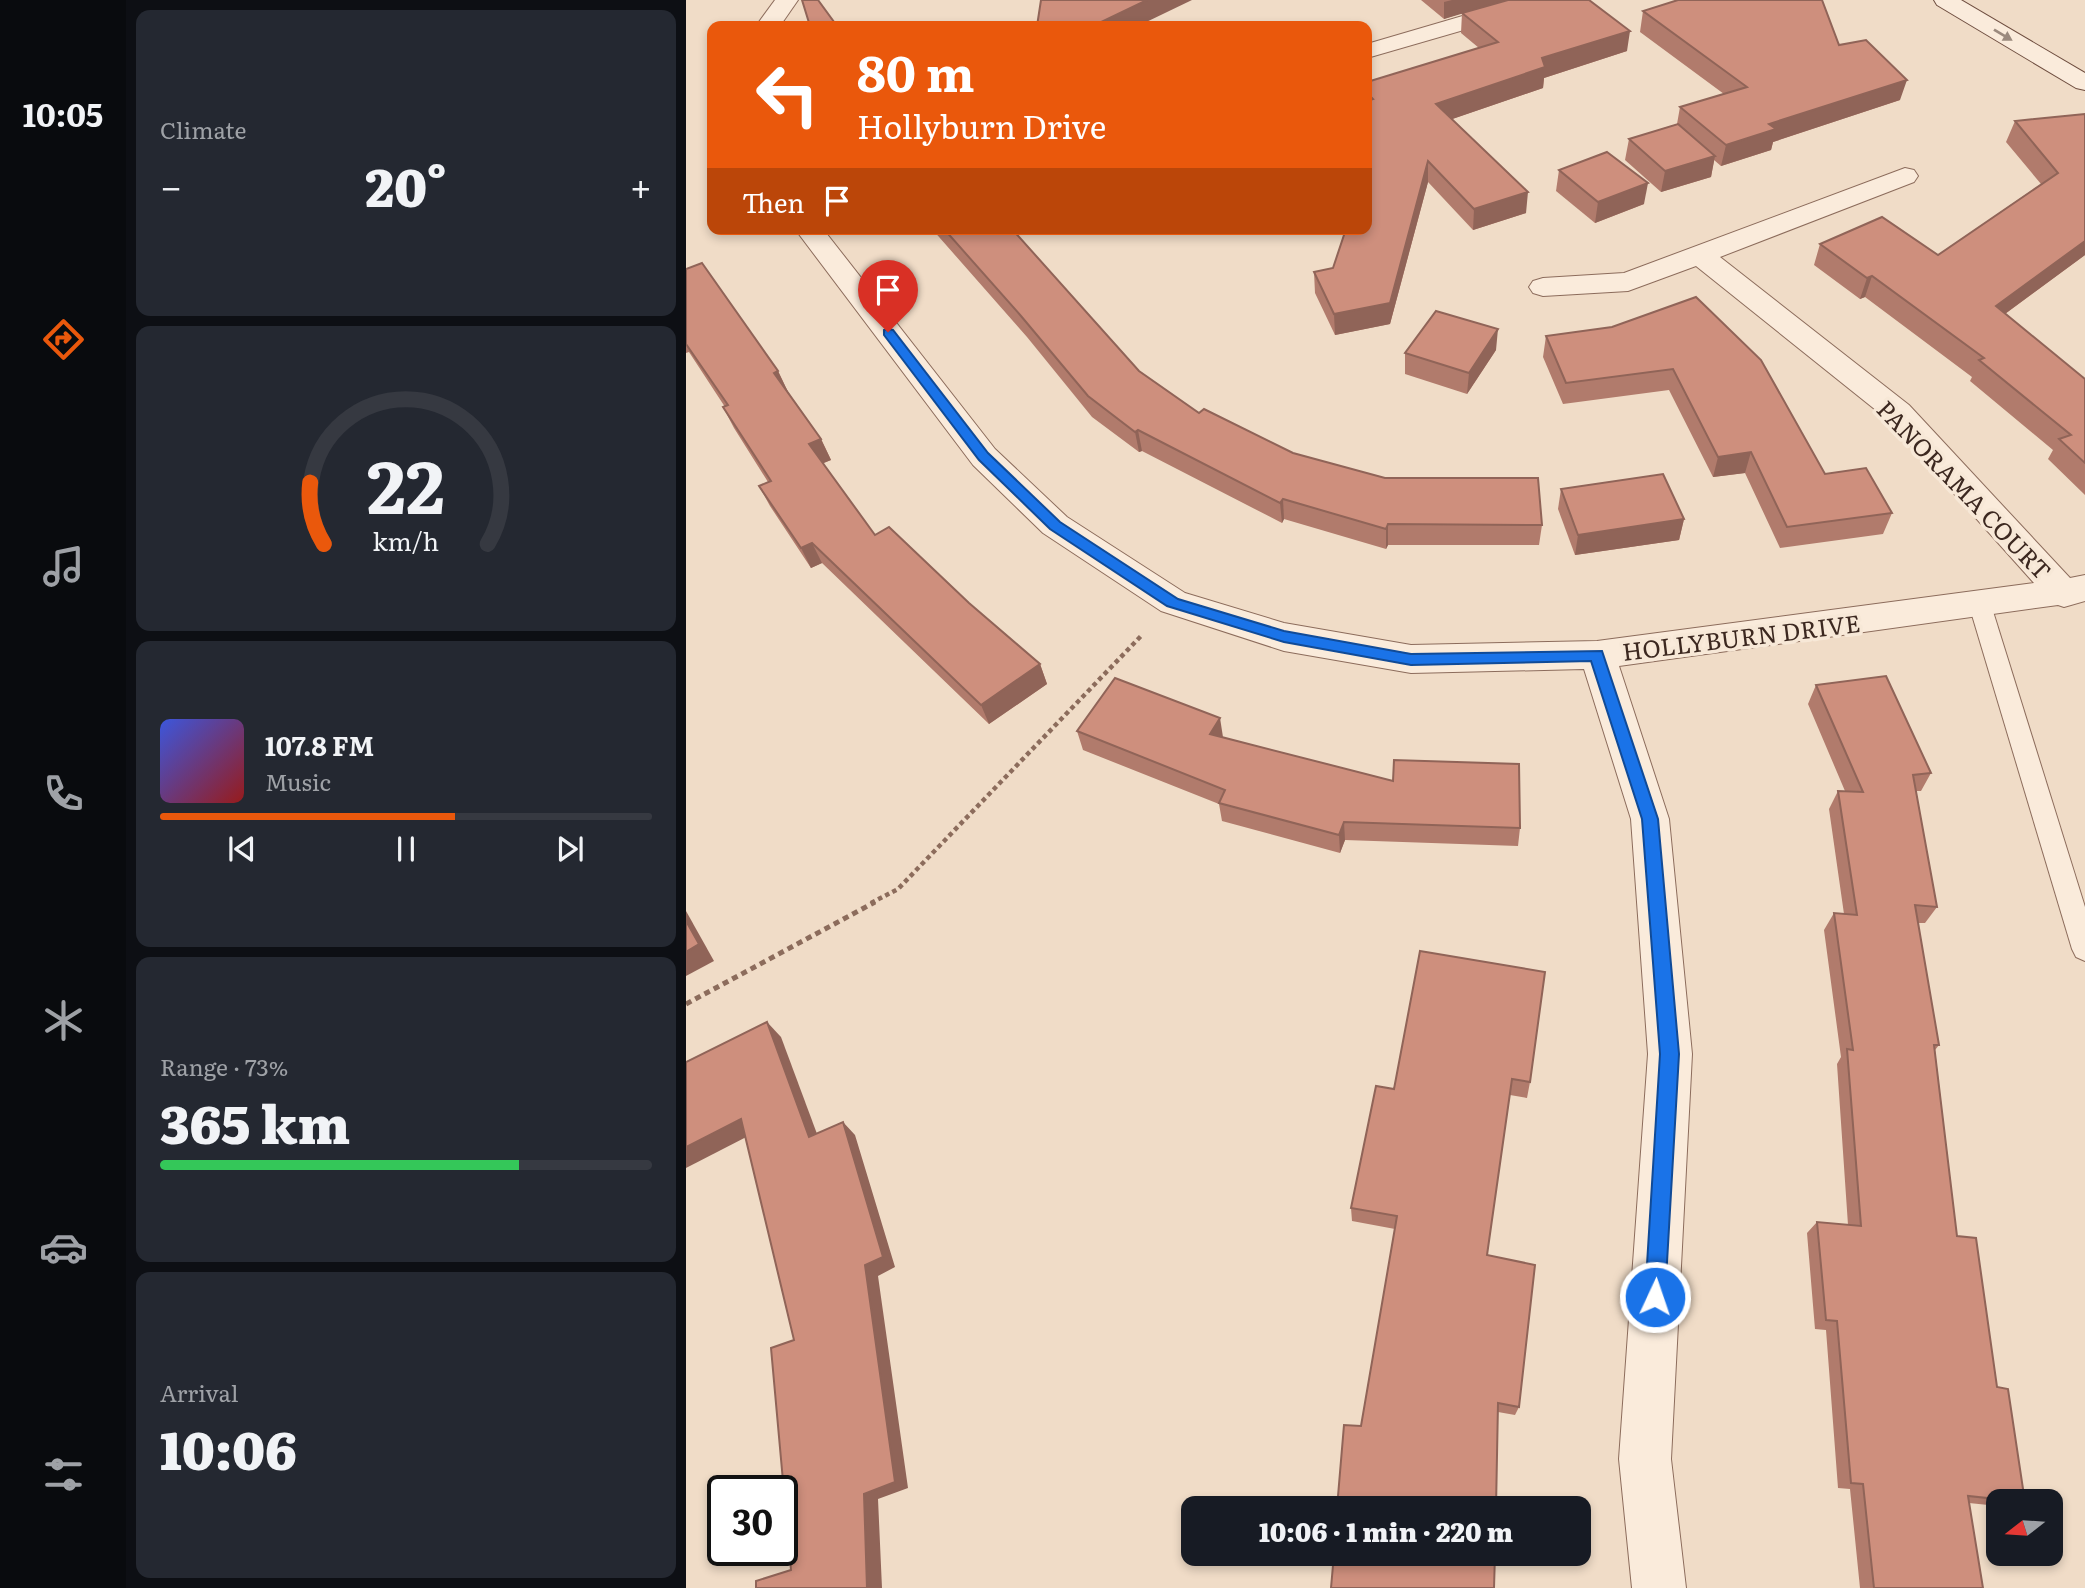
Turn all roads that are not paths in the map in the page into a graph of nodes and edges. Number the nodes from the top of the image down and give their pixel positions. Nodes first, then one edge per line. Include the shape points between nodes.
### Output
1 (787, 0) edge
2 (1542, 0) edge
3 (1945, 0) edge
4 (1986, 0) edge
5 (772, 21) edge
6 (1372, 50) edge
7 (2085, 57) edge
8 (2085, 83) edge
9 (1905, 176) dead end
10 (814, 235) edge
11 (1700, 255) junction
12 (1543, 287) dead end
13 (2075, 591) edge
14 (1980, 605) junction
15 (1597, 655) junction
16 (2085, 949) edge
17 (1659, 1588) edge

1 - 5 street
2 - 6 street
3 -> 8 street
4 - 7 street
9 - 11 street
10 - 15 street, HOLLYBURN DRIVE via 984,457 1055,525 1172,602 1284,637 1411,659
11 - 12 street via 1628,282
11 - 13 street, PANORAMA COURT via 1898,412
13 - 14 street, HOLLYBURN DRIVE
14 - 15 street, HOLLYBURN DRIVE
14 - 16 lane
15 - 17 street via 1650,819 1670,1054 1645,1459

